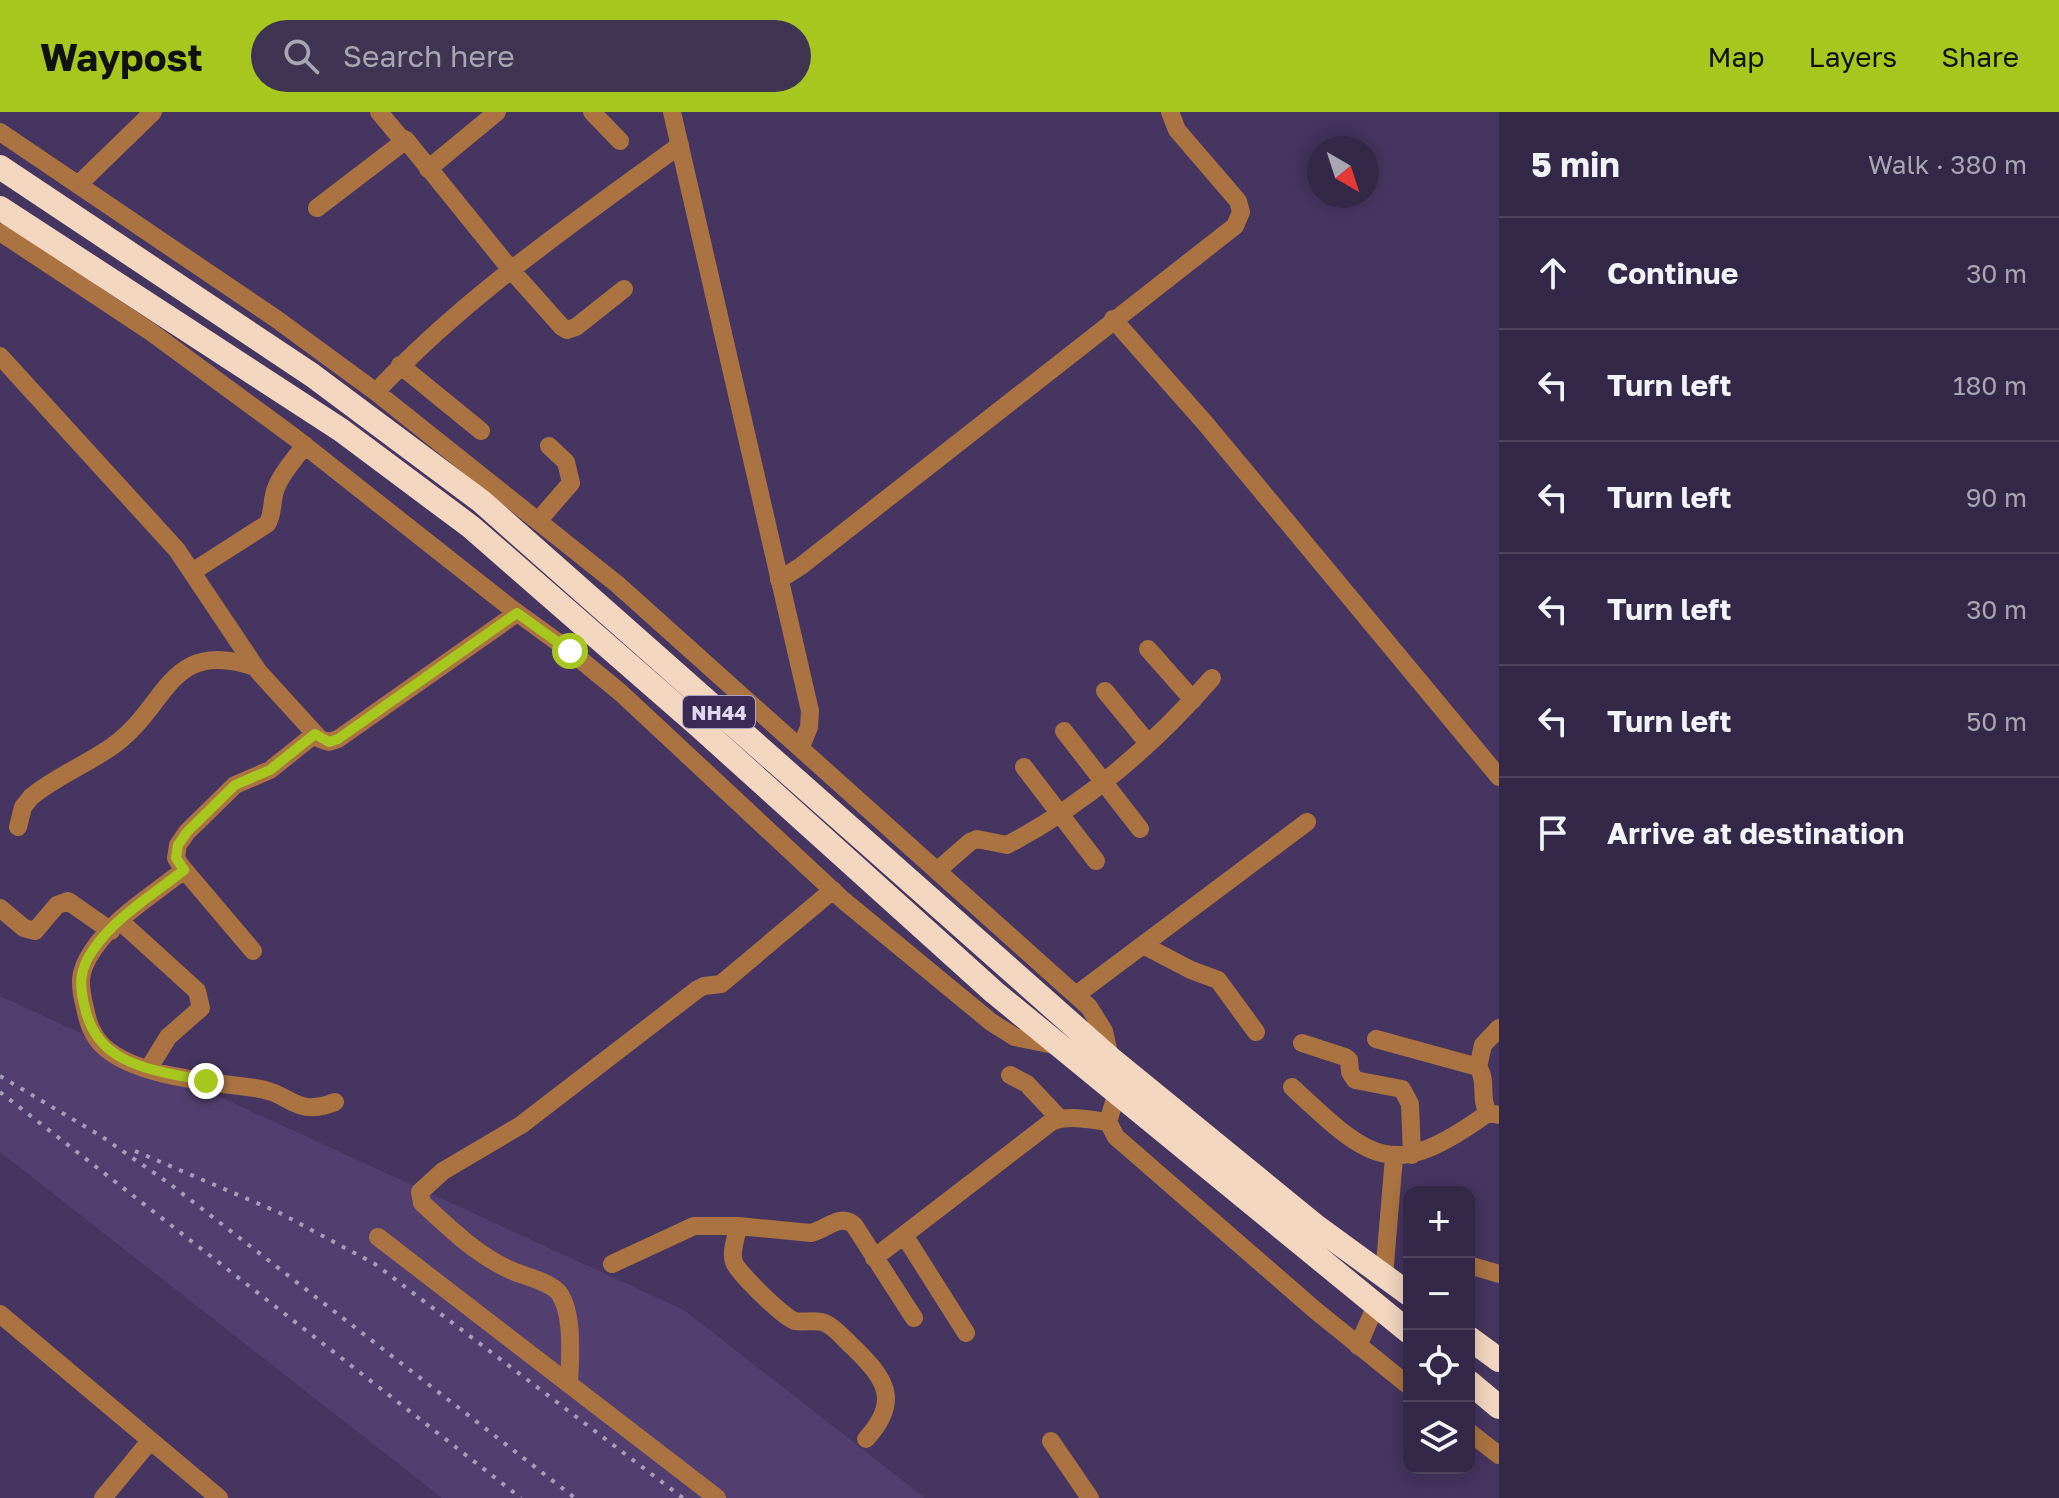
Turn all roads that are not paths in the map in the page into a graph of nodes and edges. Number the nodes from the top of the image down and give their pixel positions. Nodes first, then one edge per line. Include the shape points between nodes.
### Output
1 (153, 112) edge
2 (379, 112) edge
3 (497, 112) edge
4 (592, 112) edge
5 (672, 112) edge
6 (1170, 112) edge
7 (0, 132) edge
8 (406, 140) junction
9 (620, 141) dead end
10 (680, 145) junction
11 (0, 167) edge
12 (428, 169) junction
13 (79, 184) junction
14 (0, 208) edge
15 (317, 208) dead end
16 (0, 232) edge
17 (512, 271) junction
18 (624, 289) dead end
19 (1113, 319) junction
20 (0, 356) edge
21 (400, 365) junction
22 (376, 392) junction
23 (481, 431) dead end
24 (305, 445) junction
25 (549, 446) dead end
26 (538, 521) junction
27 (192, 572) junction
28 (779, 580) junction
29 (517, 613) junction
30 (1148, 649) dead end
31 (255, 667) junction
32 (1212, 678) dead end
33 (1105, 691) dead end
34 (1193, 700) junction
35 (1064, 731) dead end
36 (315, 734) junction
37 (1147, 742) junction
38 (801, 747) junction
39 (1024, 767) dead end
40 (1499, 777) edge
41 (1105, 781) junction
42 (1061, 813) junction
43 (1307, 822) dead end
44 (18, 827) dead end
45 (1140, 829) dead end
46 (1096, 861) dead end
47 (184, 870) junction
48 (938, 870) junction
49 (833, 890) junction
50 (0, 908) edge
51 (115, 926) junction
52 (1143, 945) junction
53 (253, 951) dead end
54 (1076, 995) junction
55 (1499, 1028) edge
56 (1256, 1032) dead end
57 (1376, 1039) dead end
58 (1302, 1043) dead end
59 (1061, 1046) junction
60 (1110, 1058) junction
61 (1478, 1067) junction
62 (149, 1068) junction
63 (1010, 1075) dead end
64 (1292, 1087) dead end
65 (1117, 1092) junction
66 (335, 1102) dead end
67 (1494, 1114) edge
68 (1059, 1118) junction
69 (1108, 1122) junction
70 (1403, 1156) junction
71 (738, 1226) junction
72 (904, 1235) junction
73 (378, 1237) dead end
74 (874, 1258) junction
75 (612, 1264) dead end
76 (1475, 1267) edge
77 (1499, 1274) edge
78 (1384, 1276) junction
79 (1403, 1290) edge
80 (1376, 1305) junction
81 (0, 1314) edge
82 (914, 1318) dead end
83 (1407, 1330) edge
84 (966, 1333) dead end
85 (1475, 1342) edge
86 (1358, 1346) junction
87 (1499, 1360) edge
88 (1403, 1381) edge
89 (569, 1384) junction
90 (1475, 1387) edge
91 (1499, 1407) edge
92 (1475, 1437) edge
93 (866, 1439) dead end
94 (150, 1441) junction
95 (1051, 1441) dead end
96 (1499, 1455) edge
97 (209, 1496) edge
98 (103, 1498) edge
99 (717, 1498) edge
100 (1090, 1498) edge

1 - 13 street
2 - 8 street
3 - 12 street
4 - 9 street
5 - 10 street
6 - 19 street via 1177,130 1238,201 1240,218
7 - 13 street
8 - 12 street
8 - 15 street
10 - 17 street
10 - 28 street
11 - 60 highway, NH44 via 312,375 481,501
12 - 17 street
13 - 22 street
14 - 59 highway, NH44 via 341,430 471,527
16 - 24 street via 151,332
17 - 18 street via 567,330
17 - 21 street
19 - 28 street
19 - 40 street
20 - 27 street
21 - 22 street
21 - 23 street
22 - 26 street
24 - 27 street via 281,477 270,520
24 - 29 street
25 - 26 street via 566,462 571,483
26 - 38 street
27 - 31 street
28 - 38 street via 810,711
29 - 36 street via 338,739 329,742
29 - 49 street via 621,693
30 - 34 street
31 - 36 street
31 - 44 street via 218,658 184,671 115,745 31,797
32 - 34 street
33 - 37 street
34 - 37 street
35 - 41 street
36 - 47 street via 270,770 235,785 187,832 176,858
37 - 41 street
38 - 48 street
39 - 42 street
41 - 42 street
41 - 45 street
42 - 46 street
42 - 48 street via 1007,845 970,842
43 - 52 street
47 - 51 street
47 - 53 street
48 - 54 street
49 - 59 street via 991,1022 1015,1037
49 - 89 street via 721,984 698,989 521,1125 443,1171 420,1192 422,1203 481,1255 558,1292 571,1349
50 - 51 street via 35,931 57,905 68,901
51 - 62 street via 94,947 79,985 89,1025 104,1047
51 - 62 street via 197,991 201,1000 201,1008 168,1037
52 - 54 street
52 - 56 street via 1218,980
54 - 60 street via 1104,1031
55 - 61 street via 1483,1045
57 - 61 street
58 - 70 street via 1345,1057 1355,1080 1402,1089 1410,1104
59 - 65 highway, NH44
60 - 78 highway, NH44
61 - 67 street via 1484,1078 1482,1096
62 - 66 street via 272,1091 306,1109
63 - 68 street via 1027,1084
64 - 70 street via 1357,1145
65 - 69 street
65 - 80 highway, NH44
67 - 70 street
68 - 69 street
68 - 72 street
69 - 86 street via 1126,1146
70 - 78 street
71 - 74 street via 811,1233 848,1220
71 - 75 street via 694,1226
71 - 93 street via 734,1263 778,1311 793,1320 825,1322 883,1380 885,1413
72 - 74 street
72 - 84 street
73 - 89 street
74 - 82 street
76 - 77 street
78 - 79 highway, NH44
80 - 83 highway, NH44
80 - 86 street
81 - 94 street
85 - 87 highway
86 - 88 street
89 - 99 street
90 - 91 highway
92 - 96 street
94 - 97 street
94 - 98 street
95 - 100 street

